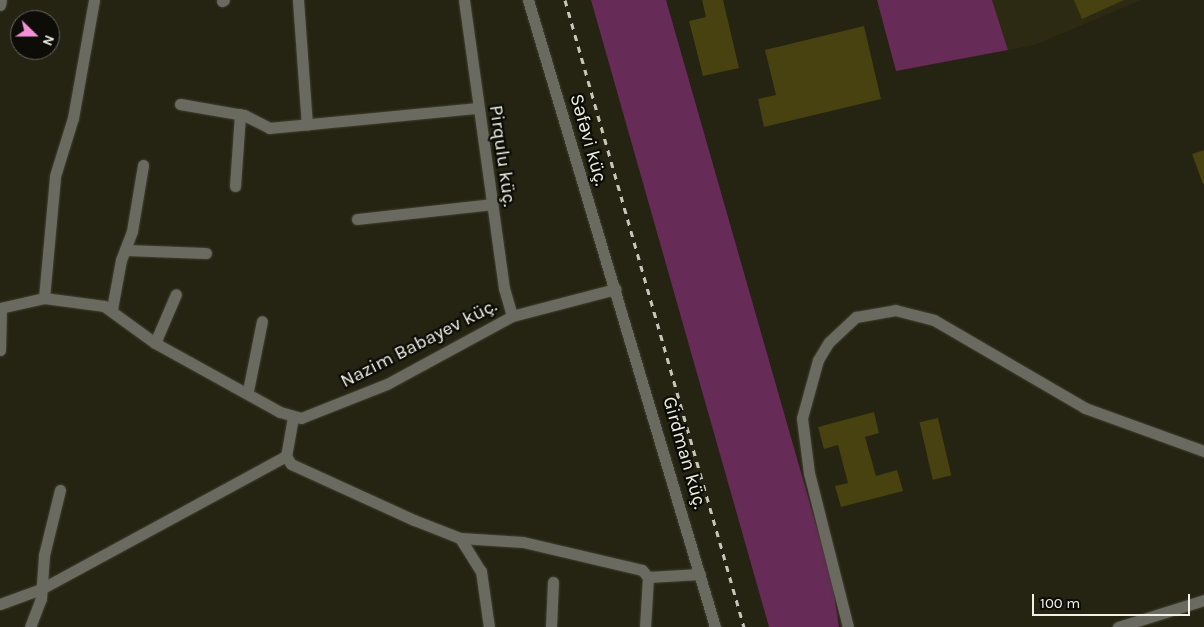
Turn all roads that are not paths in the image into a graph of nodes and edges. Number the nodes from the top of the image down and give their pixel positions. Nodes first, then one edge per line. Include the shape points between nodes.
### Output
1 (0, 0) edge
2 (94, 0) edge
3 (298, 0) edge
4 (464, 0) edge
5 (528, 0) edge
6 (0, 4) edge
7 (180, 104) dead end
8 (478, 108) junction
9 (240, 114) junction
10 (307, 125) junction
11 (143, 165) dead end
12 (234, 186) dead end
13 (492, 204) junction
14 (357, 219) dead end
15 (125, 250) junction
16 (206, 253) dead end
17 (616, 289) junction
18 (176, 294) dead end
19 (44, 298) junction
20 (0, 308) edge
21 (112, 309) junction
22 (512, 316) junction
23 (262, 321) dead end
24 (155, 343) junction
25 (0, 350) edge
26 (248, 391) junction
27 (293, 417) junction
28 (1204, 451) edge
29 (286, 456) junction
30 (60, 490) dead end
31 (460, 538) junction
32 (700, 574) junction
33 (648, 577) junction
34 (553, 582) dead end
35 (41, 589) junction
36 (1204, 600) edge
37 (0, 604) edge
38 (30, 627) edge
39 (489, 627) edge
40 (551, 627) edge
41 (644, 627) edge
42 (715, 627) edge
43 (848, 627) edge
44 (1118, 627) edge

1 - 6 street
2 - 19 street via 73,118 55,176
3 - 10 street
4 - 8 street, Pirqulu küç.
5 - 17 street, Səfəvi küç.
7 - 9 street
8 - 10 street
8 - 13 street, Pirqulu küç.
9 - 10 street via 269,128
9 - 12 street
11 - 15 street
13 - 14 street
13 - 22 street, Pirqulu küç.
15 - 16 street
15 - 21 street
17 - 22 street, Nazim Babayev küç.
17 - 32 street, Girdman küç.
18 - 24 street
19 - 20 street
19 - 21 street
20 - 25 street
21 - 24 street
22 - 27 street, Nazim Babayev küç. via 387,384 315,414
23 - 26 street
24 - 26 street
26 - 27 street
27 - 29 street
28 - 43 street via 1085,408 934,320 895,310 856,317 829,342 818,360 802,418 807,466
29 - 31 street via 291,464
29 - 35 street
30 - 35 street
31 - 33 street via 523,542 636,566
31 - 39 street via 481,571
32 - 33 street
32 - 42 street, Girdman küç.
33 - 41 street
34 - 40 street
35 - 37 street
35 - 38 street
36 - 44 street

